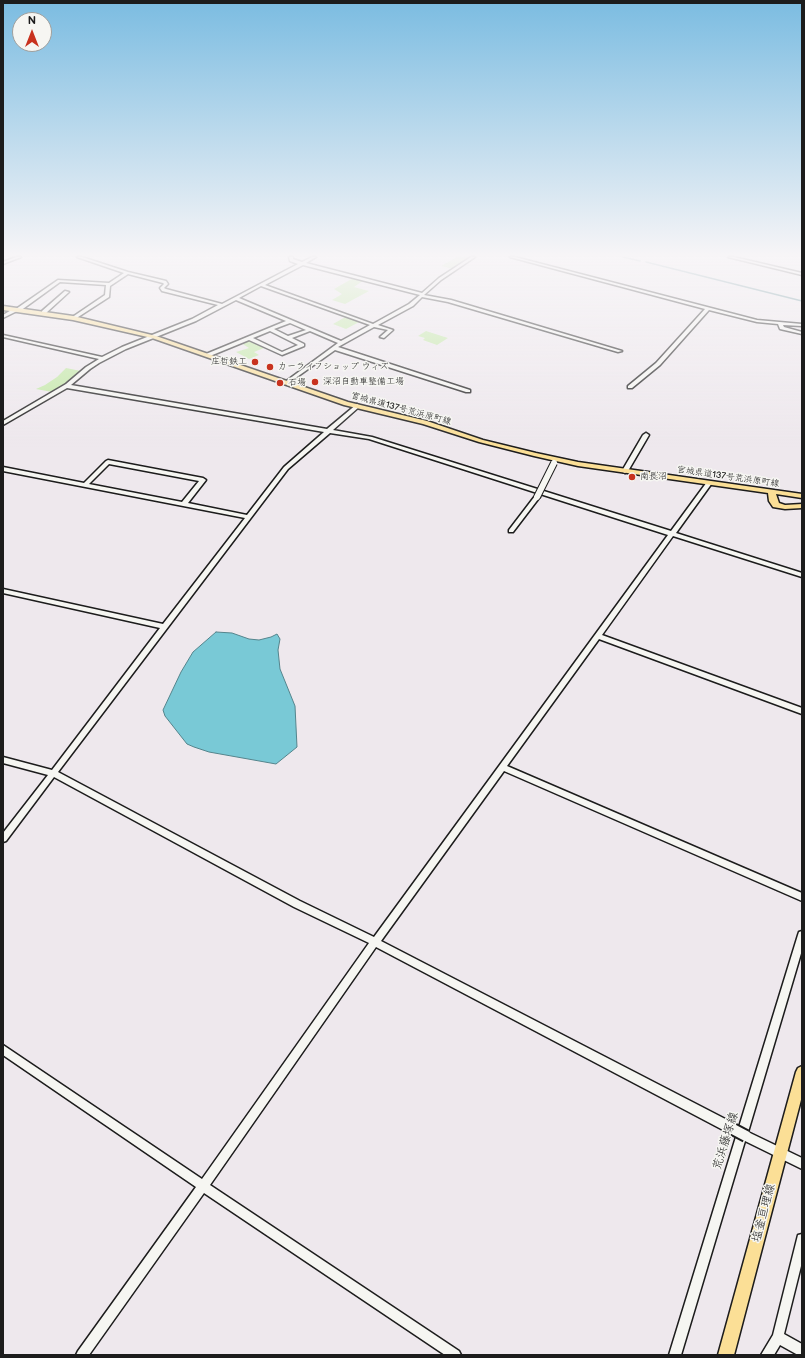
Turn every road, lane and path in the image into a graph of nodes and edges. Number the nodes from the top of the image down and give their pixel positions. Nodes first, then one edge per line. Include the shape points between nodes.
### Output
1 (83, 320) edge
2 (193, 320) edge
3 (361, 320) edge
4 (382, 320) edge
5 (516, 320) edge
6 (697, 320) edge
7 (755, 320) edge
8 (290, 321) joint
9 (780, 323) junction
10 (373, 325) junction
11 (802, 325) edge
12 (270, 329) junction
13 (309, 330) junction
14 (802, 333) edge
15 (3, 336) edge
16 (382, 336) dead end
17 (154, 337) junction
18 (249, 338) junction
19 (288, 338) junction
20 (340, 343) junction
21 (335, 348) junction
22 (620, 351) dead end
23 (208, 355) junction
24 (104, 359) junction
25 (287, 383) junction
26 (66, 386) junction
27 (630, 387) dead end
28 (468, 391) dead end
29 (357, 406) junction
30 (3, 423) edge
31 (328, 431) junction
32 (646, 435) dead end
33 (555, 461) junction
34 (3, 468) edge
35 (625, 471) junction
36 (709, 483) junction
37 (85, 485) junction
38 (772, 492) junction
39 (802, 496) edge
40 (184, 504) junction
41 (802, 506) edge
42 (249, 517) junction
43 (511, 531) dead end
44 (672, 534) junction
45 (802, 575) edge
46 (3, 591) edge
47 (165, 627) junction
48 (598, 636) junction
49 (802, 711) edge
50 (3, 760) edge
51 (502, 767) junction
52 (53, 773) junction
53 (3, 840) edge
54 (802, 897) edge
55 (802, 935) edge
56 (375, 942) junction
57 (3, 1049) edge
58 (802, 1072) edge
59 (780, 1153) junction
60 (802, 1164) edge
61 (203, 1186) junction
62 (802, 1239) edge
63 (800, 1259) edge
64 (778, 1337) junction
65 (802, 1351) edge
66 (82, 1355) edge
67 (455, 1355) edge
68 (675, 1355) edge
69 (726, 1355) edge
70 (767, 1355) edge

1 - 17 main road, 宮城県道137号荒浜原町線
2 - 17 street
3 - 10 street
4 - 10 street
5 - 22 street
6 - 27 street via 658,364
7 - 9 street
8 - 12 street
8 - 13 street
9 - 11 street
9 - 14 street via 782,328
10 - 16 street via 391,330
10 - 20 street
12 - 18 street
12 - 19 street
13 - 19 street
13 - 20 street
15 - 24 street
17 - 23 main road, 宮城県道137号荒浜原町線
17 - 24 street via 124,348
18 - 19 street via 282,354 302,345
18 - 23 street
20 - 21 street
21 - 25 street
21 - 28 street
23 - 25 main road, 宮城県道137号荒浜原町線
24 - 26 street
25 - 29 main road, 宮城県道137号荒浜原町線
26 - 30 street
26 - 31 street
29 - 31 street
29 - 33 main road, 宮城県道137号荒浜原町線 via 425,422 481,441
31 - 42 street via 286,468
31 - 44 street via 370,438
32 - 35 street
33 - 35 main road, 宮城県道137号荒浜原町線
33 - 43 street, bridge via 537,496
34 - 37 street
35 - 36 main road, 宮城県道137号荒浜原町線
36 - 38 main road, 宮城県道137号荒浜原町線
36 - 44 street
37 - 40 street
37 - 40 street via 108,462 203,480
38 - 39 main road, 宮城県道137号荒浜原町線
38 - 41 main road via 772,499 776,505 785,508
40 - 42 street
42 - 47 street
44 - 45 street
44 - 48 street
46 - 47 street
47 - 52 street
48 - 49 street
48 - 51 street
50 - 52 street
51 - 54 street
51 - 56 street
52 - 53 street
52 - 56 street via 297,904
55 - 68 street, 荒浜藤塚線
56 - 59 street, bridge
56 - 61 street
57 - 61 street
58 - 59 main road, 塩釜亘理線
59 - 60 street
59 - 69 main road, 塩釜亘理線
61 - 66 street
61 - 67 street
62 - 63 street
63 - 64 street
64 - 65 street
64 - 70 street

